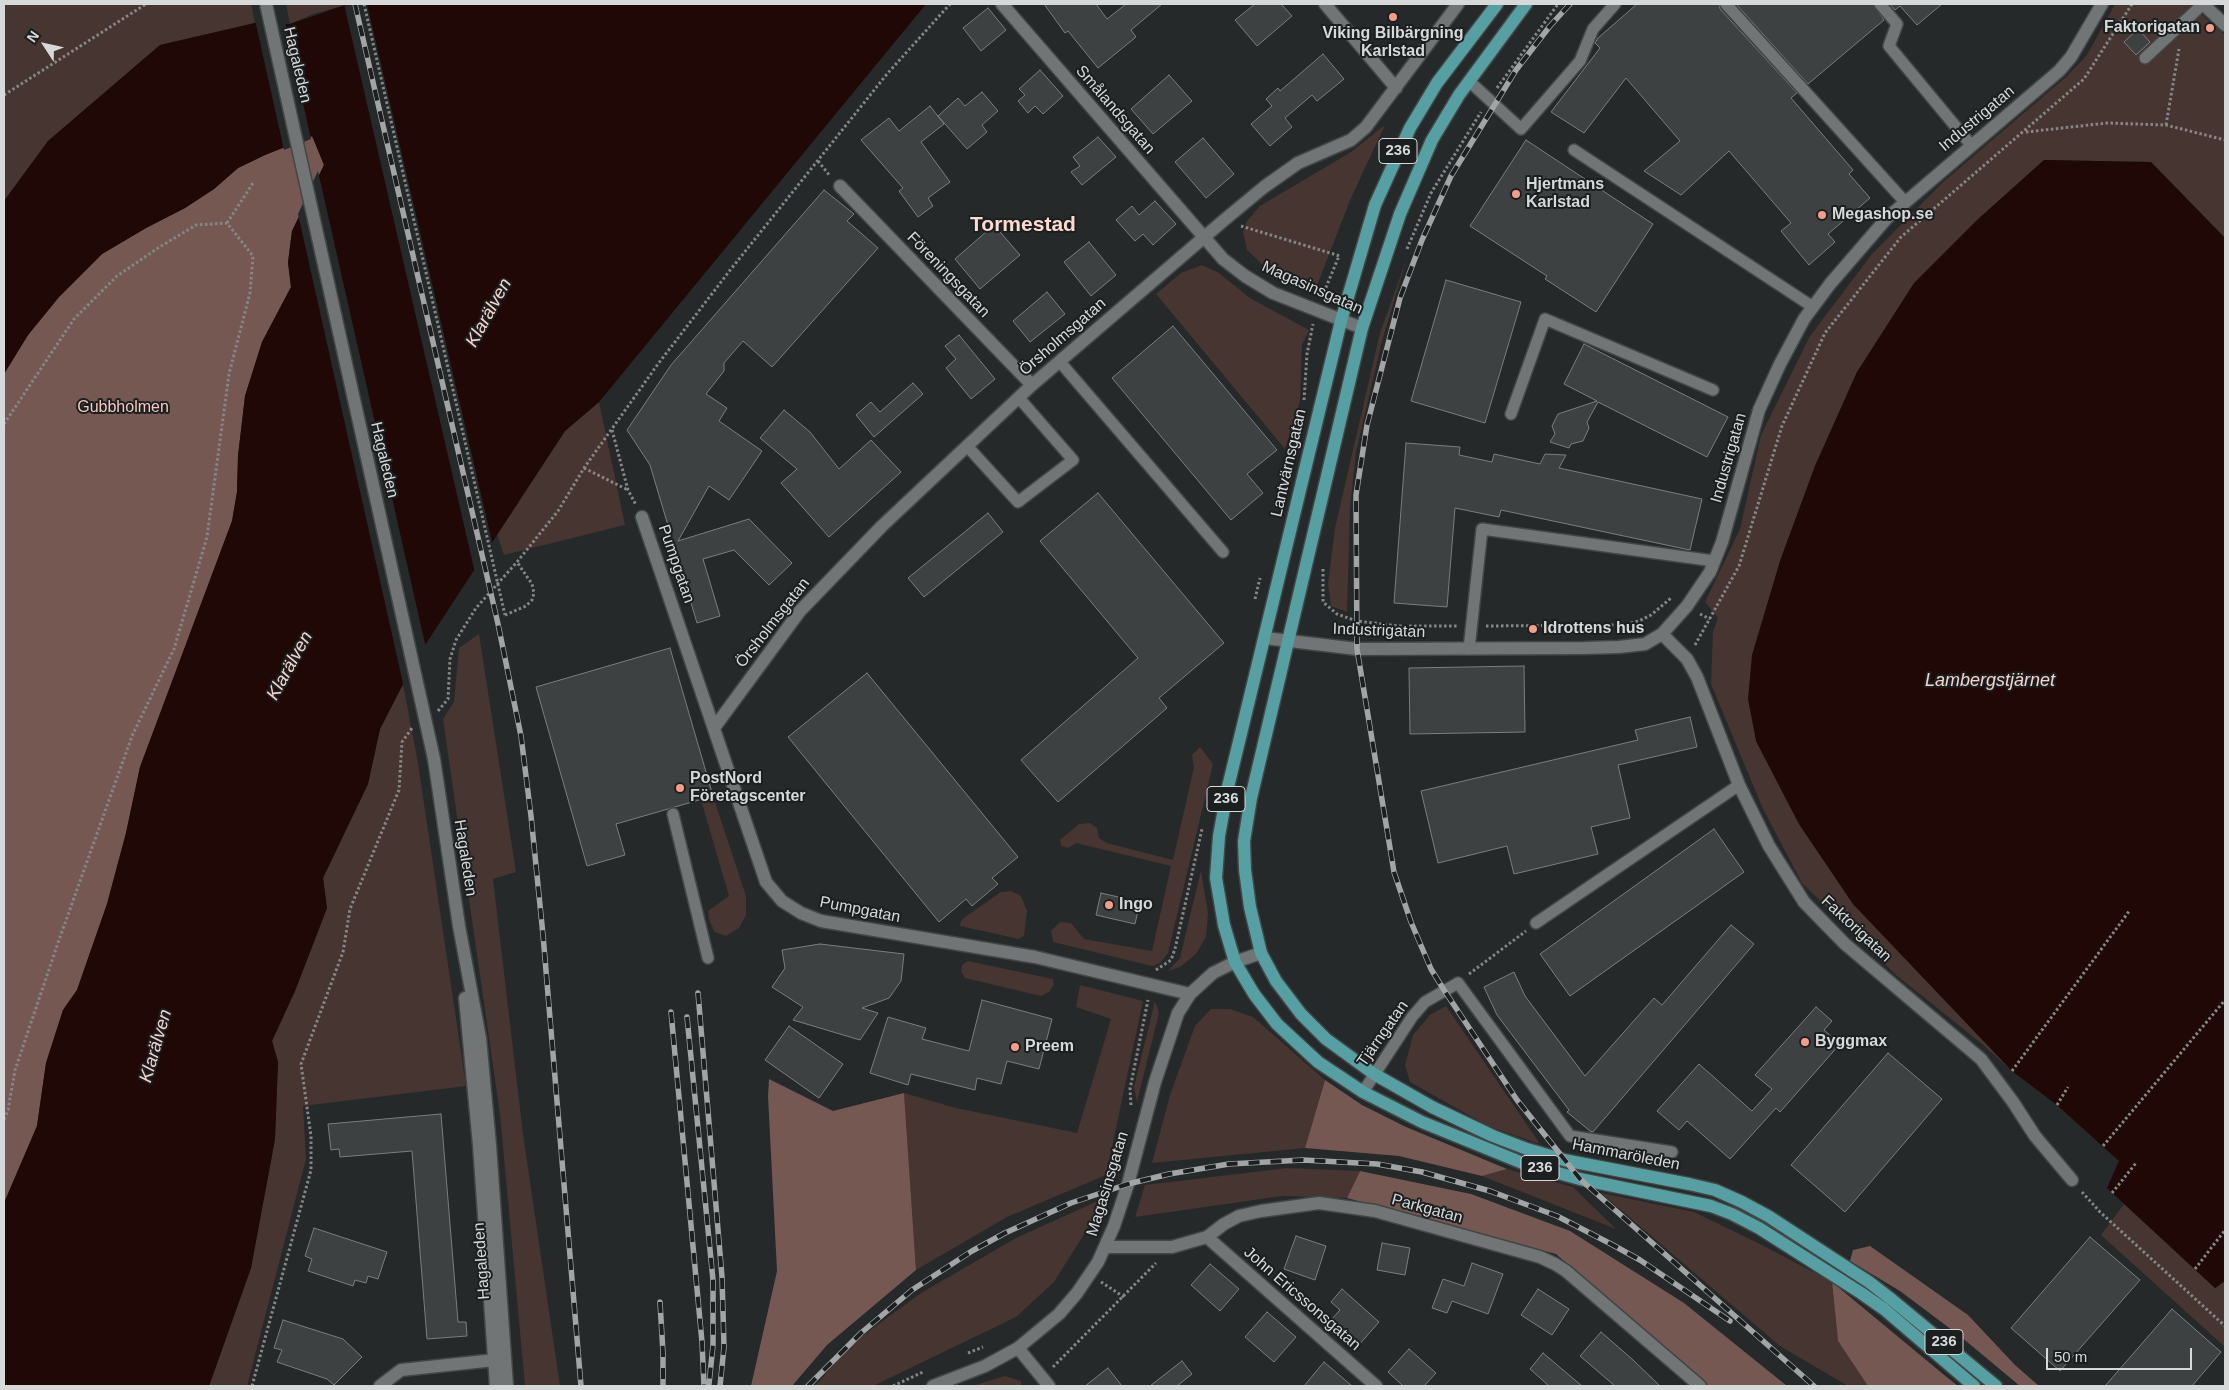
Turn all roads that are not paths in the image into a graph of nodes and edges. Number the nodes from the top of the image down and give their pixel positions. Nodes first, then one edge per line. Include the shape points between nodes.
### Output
1 (266, 4) edge
2 (1002, 4) edge
3 (1325, 4) edge
4 (1458, 4) edge
5 (1498, 4) edge
6 (1526, 4) edge
7 (1615, 4) edge
8 (1726, 4) edge
9 (1880, 4) edge
10 (2102, 4) edge
11 (2203, 4) edge
12 (2225, 25) edge
13 (2145, 58) dead end
14 (1468, 81) junction
15 (1396, 88) junction
16 (1971, 145) junction
17 (1574, 150) dead end
18 (840, 186) dead end
19 (1904, 202) junction
20 (1204, 238) junction
21 (1813, 307) junction
22 (1341, 320) junction
23 (1362, 328) junction
24 (1060, 362) junction
25 (1032, 385) junction
26 (1713, 390) dead end
27 (1019, 398) junction
28 (1511, 414) dead end
29 (967, 446) junction
30 (642, 517) road end
31 (1223, 552) dead end
32 (1714, 561) junction
33 (1662, 634) junction
34 (1265, 638) junction
35 (1289, 641) junction
36 (1469, 649) junction
37 (714, 728) junction
38 (1739, 785) junction
39 (673, 814) dead end
40 (1536, 924) road end
41 (1261, 953) junction
42 (708, 958) dead end
43 (1235, 962) junction
44 (1190, 994) junction
45 (1374, 1074) junction
46 (1363, 1092) junction
47 (1672, 1152) dead end
48 (2072, 1180) road end
49 (1207, 1237) junction
50 (1106, 1247) junction
51 (1018, 1348) junction
52 (500, 1359) junction
53 (1043, 1384) edge
54 (380, 1386) edge
55 (496, 1386) edge
56 (507, 1386) edge
57 (932, 1386) edge
58 (1376, 1386) edge
59 (1700, 1386) edge
60 (1974, 1386) edge
61 (1996, 1386) edge

1 - 52 street, Hagaleden, bridge via 434,759 459,926
2 - 20 street, Smålandsgatan
3 - 15 street
4 - 15 street, Örsholmsgatan
5 - 22 main road, Lantvärnsgatan / 236 via 1437,83 1410,128 1375,205
6 - 14 main road, 236
7 - 14 lane via 1594,29 1580,61 1522,130
8 - 19 lane
9 - 16 lane via 1897,24 1889,46
10 - 16 street, Industrigatan via 2071,57 2059,71
11 - 12 street
11 - 13 lane
14 - 23 main road, 236 via 1432,140 1416,175
15 - 20 street, Örsholmsgatan via 1366,127 1351,140 1298,163
16 - 19 street, Industrigatan
17 - 21 lane
18 - 25 street, Föreningsgatan
19 - 21 street, Industrigatan via 1860,247
20 - 22 street, Magasinsgatan via 1223,259 1273,293
20 - 24 street, Örsholmsgatan
21 - 32 street, Industrigatan via 1780,364 1759,410
22 - 23 street, Magasinsgatan
22 - 34 main road, Lantvärnsgatan / 236
23 - 35 main road, 236
24 - 25 street, Örsholmsgatan
24 - 31 lane
25 - 27 street, Örsholmsgatan
26 - 28 lane via 1545,318
27 - 29 street, Örsholmsgatan
27 - 29 lane via 1073,460 1018,502
29 - 37 street, Örsholmsgatan via 882,526 800,611
30 - 37 street, Pumpgatan
32 - 33 street, Industrigatan via 1701,588
32 - 36 lane via 1482,529
33 - 36 street, Industrigatan via 1645,644 1619,647
33 - 38 street, Faktorigatan via 1687,659 1697,678
34 - 35 street, Industrigatan
34 - 43 main road, Lantvärnsgatan / 236 via 1219,836 1216,878 1224,925
35 - 36 street, Industrigatan via 1357,649
35 - 41 main road, 236 via 1244,841 1250,907
37 - 44 street, Pumpgatan via 766,882 782,901 800,913 821,921 1035,957
38 - 40 lane
38 - 48 street, Faktorigatan via 1769,846 1804,902 1844,944 1980,1059 2035,1136
39 - 42 lane
41 - 43 street, Magasinsgatan
41 - 45 main road, Hammaröleden / 236 via 1276,981 1301,1014 1326,1039
43 - 44 street, Magasinsgatan via 1213,973
43 - 46 main road, Hammaröleden / 236 via 1277,1024 1318,1062
44 - 50 street, Magasinsgatan via 1171,1031 1128,1184
45 - 46 lane, Tjärngatan
45 - 47 lane, Tjärngatan via 1425,1002 1458,983 1570,1136
45 - 61 main road, Hammaröleden / 236 via 1493,1136 1527,1149 1564,1160 1715,1190 1742,1202 1869,1282
46 - 60 main road, Hammaröleden / 236 via 1422,1122 1525,1164 1580,1179 1711,1206 1732,1214 1861,1292
49 - 50 street, Parkgatan via 1172,1247
49 - 58 street, John Ericssonsgatan
49 - 59 street, Parkgatan via 1239,1216 1319,1203 1375,1212 1540,1257 1566,1271
50 - 51 street, Magasinsgatan via 1077,1293 1059,1314
51 - 53 street
51 - 57 street, Magasinsgatan via 985,1366
52 - 54 street via 401,1370
52 - 55 street, Hagaleden
52 - 56 street, Hagaleden

